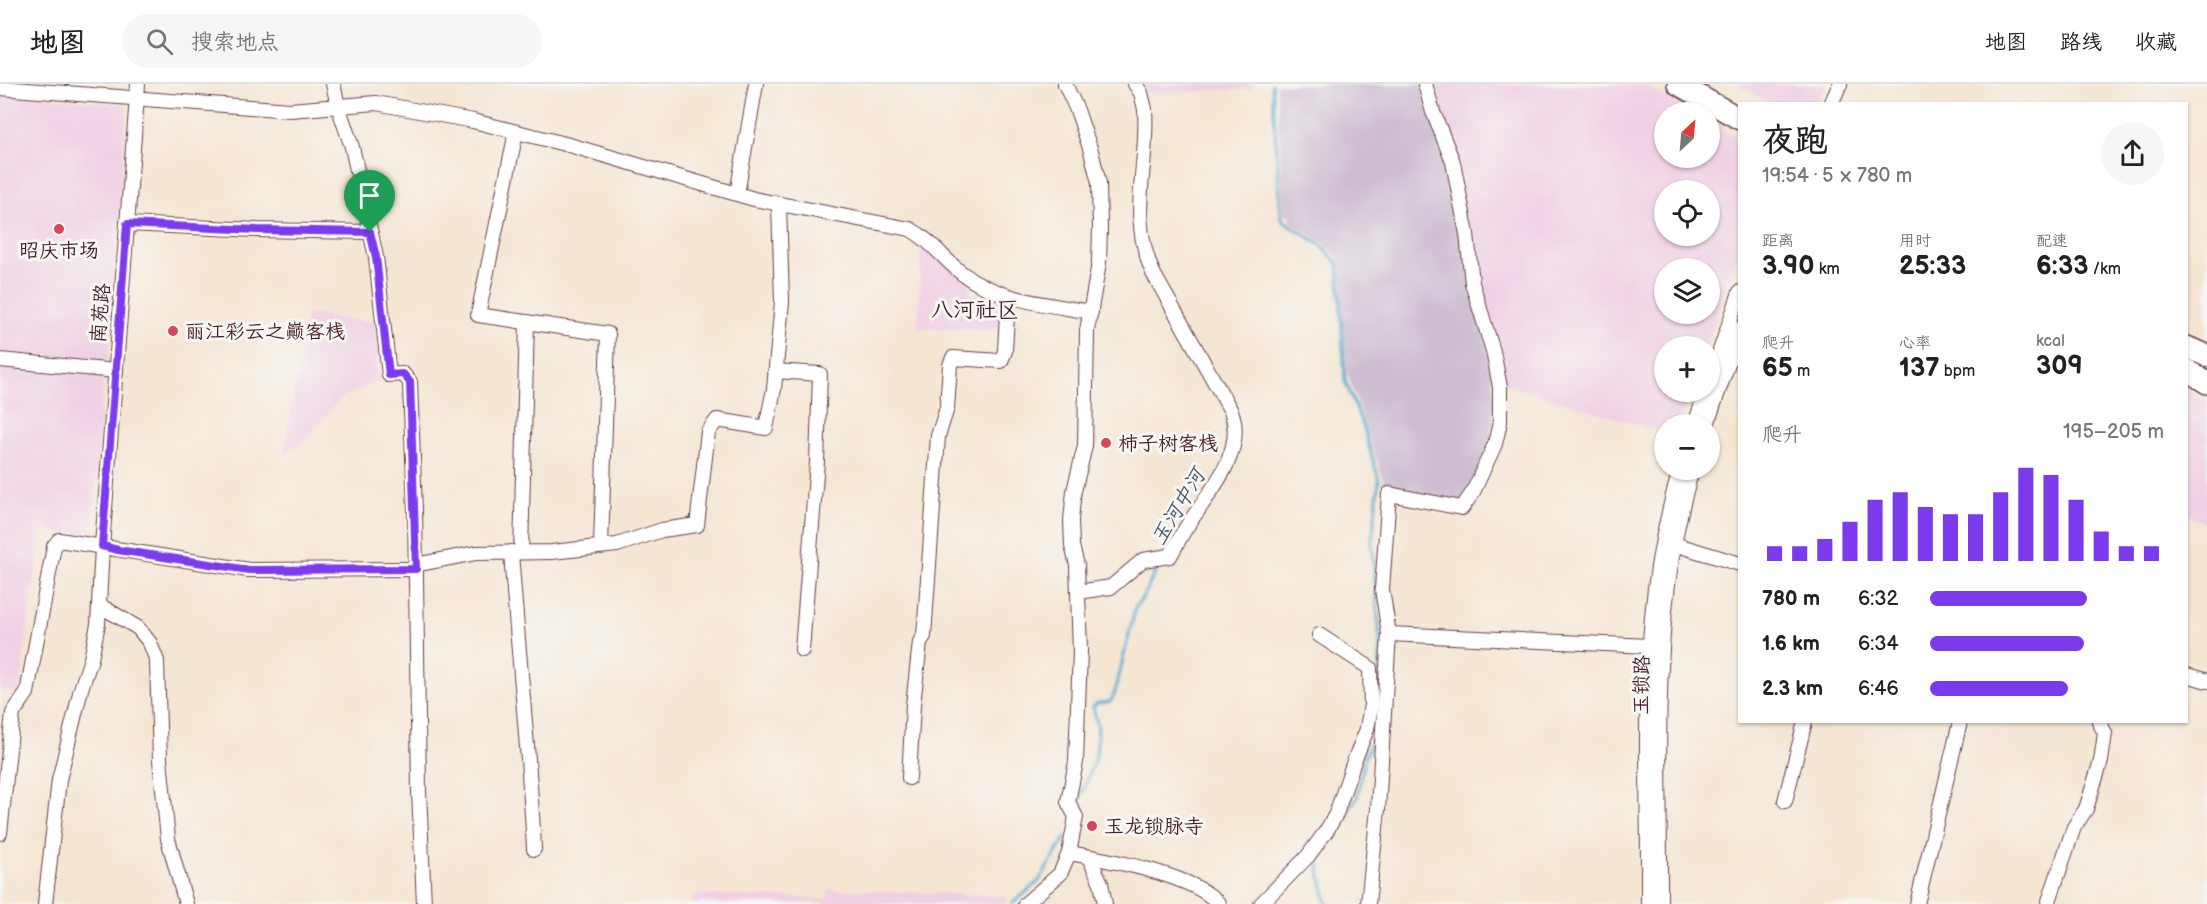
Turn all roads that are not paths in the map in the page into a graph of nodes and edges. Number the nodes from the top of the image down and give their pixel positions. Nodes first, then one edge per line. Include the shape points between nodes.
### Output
1 (138, 84) edge
2 (333, 84) edge
3 (756, 84) edge
4 (1065, 84) edge
5 (1135, 84) edge
6 (1425, 84) edge
7 (1678, 84) edge
8 (1707, 84) edge
9 (1840, 84) edge
10 (0, 88) edge
11 (137, 98) junction
12 (1738, 102) edge
13 (1832, 102) edge
14 (338, 105) junction
15 (1738, 118) edge
16 (516, 132) junction
17 (736, 194) junction
18 (779, 204) junction
19 (127, 224) junction
20 (370, 232) junction
21 (1008, 296) junction
22 (1738, 298) edge
23 (1091, 312) junction
24 (527, 322) junction
25 (1738, 335) edge
26 (2188, 347) edge
27 (1720, 351) edge
28 (2207, 356) edge
29 (0, 360) edge
30 (116, 371) junction
31 (776, 371) junction
32 (2188, 371) edge
33 (2207, 383) edge
34 (1710, 414) edge
35 (1678, 480) edge
36 (1690, 480) edge
37 (1674, 544) junction
38 (102, 546) junction
39 (601, 546) junction
40 (516, 552) junction
41 (1738, 563) edge
42 (415, 567) junction
43 (1078, 592) junction
44 (99, 605) junction
45 (1389, 634) junction
46 (1319, 636) dead end
47 (1650, 646) junction
48 (802, 650) dead end
49 (2188, 675) edge
50 (2207, 681) edge
51 (1805, 723) edge
52 (1960, 723) edge
53 (2100, 723) edge
54 (909, 778) dead end
55 (1785, 801) dead end
56 (0, 832) edge
57 (534, 849) dead end
58 (1070, 853) junction
59 (1089, 856) junction
60 (45, 904) edge
61 (186, 904) edge
62 (424, 904) edge
63 (1025, 904) edge
64 (1105, 904) edge
65 (1219, 904) edge
66 (1261, 904) edge
67 (1368, 904) edge
68 (1648, 904) edge
69 (1660, 904) edge
70 (1917, 904) edge
71 (2048, 904) edge

1 - 11 street, 南苑路
2 - 14 street
3 - 17 street
4 - 23 street via 1085,130 1099,183 1099,263
5 - 43 street via 1146,109 1139,214 1145,252 1231,411 1235,436 1226,467 1170,556 1143,560 1111,587
6 - 45 street via 1453,162 1472,283 1497,369 1500,413 1495,444 1462,508 1389,494 1382,589
7 - 15 highway
8 - 12 highway
9 - 13 street
10 - 11 street
11 - 14 street via 290,110
11 - 19 street, 南苑路
14 - 16 street via 376,104
14 - 20 street via 352,147
16 - 17 street
16 - 24 street via 478,315
17 - 18 street
18 - 21 street via 910,229 928,240 962,273
18 - 31 street via 782,302
19 - 20 street
19 - 30 street, 南苑路
20 - 42 street via 389,375 403,374 410,382
21 - 23 street
21 - 54 street via 1001,361 953,358 950,365 948,401 938,436
22 - 27 street
23 - 43 street via 1087,331 1085,446 1071,520
24 - 39 street via 608,334
24 - 40 street
25 - 34 street
26 - 28 highway
29 - 30 street
30 - 38 street, 南苑路
31 - 39 street via 766,428 717,420 709,428 697,525
31 - 48 street via 820,374
32 - 33 highway
35 - 47 street, 玉锁路 via 1659,557
36 - 37 street, 玉锁路
37 - 41 street
37 - 69 street, 玉锁路 via 1661,657
38 - 42 street via 249,570
38 - 44 street, 南苑路
38 - 56 street via 61,540 54,546 27,693 13,713
39 - 40 street
40 - 42 street via 476,553
40 - 57 street via 516,625
42 - 62 street
43 - 58 street via 1080,694 1077,762 1068,802 1076,817
44 - 60 street, 南苑路 via 95,643 58,780
44 - 61 street via 138,628 157,661 167,829
45 - 47 street
45 - 67 street
46 - 66 street via 1371,668 1370,717 1343,798 1327,830 1308,856
47 - 68 street, 玉锁路
49 - 50 street
51 - 55 street
52 - 70 street
53 - 71 street via 2105,733 2102,762 2086,808 2074,827
58 - 59 street
58 - 63 street via 1060,874
59 - 64 street
59 - 65 street via 1163,875 1213,897

